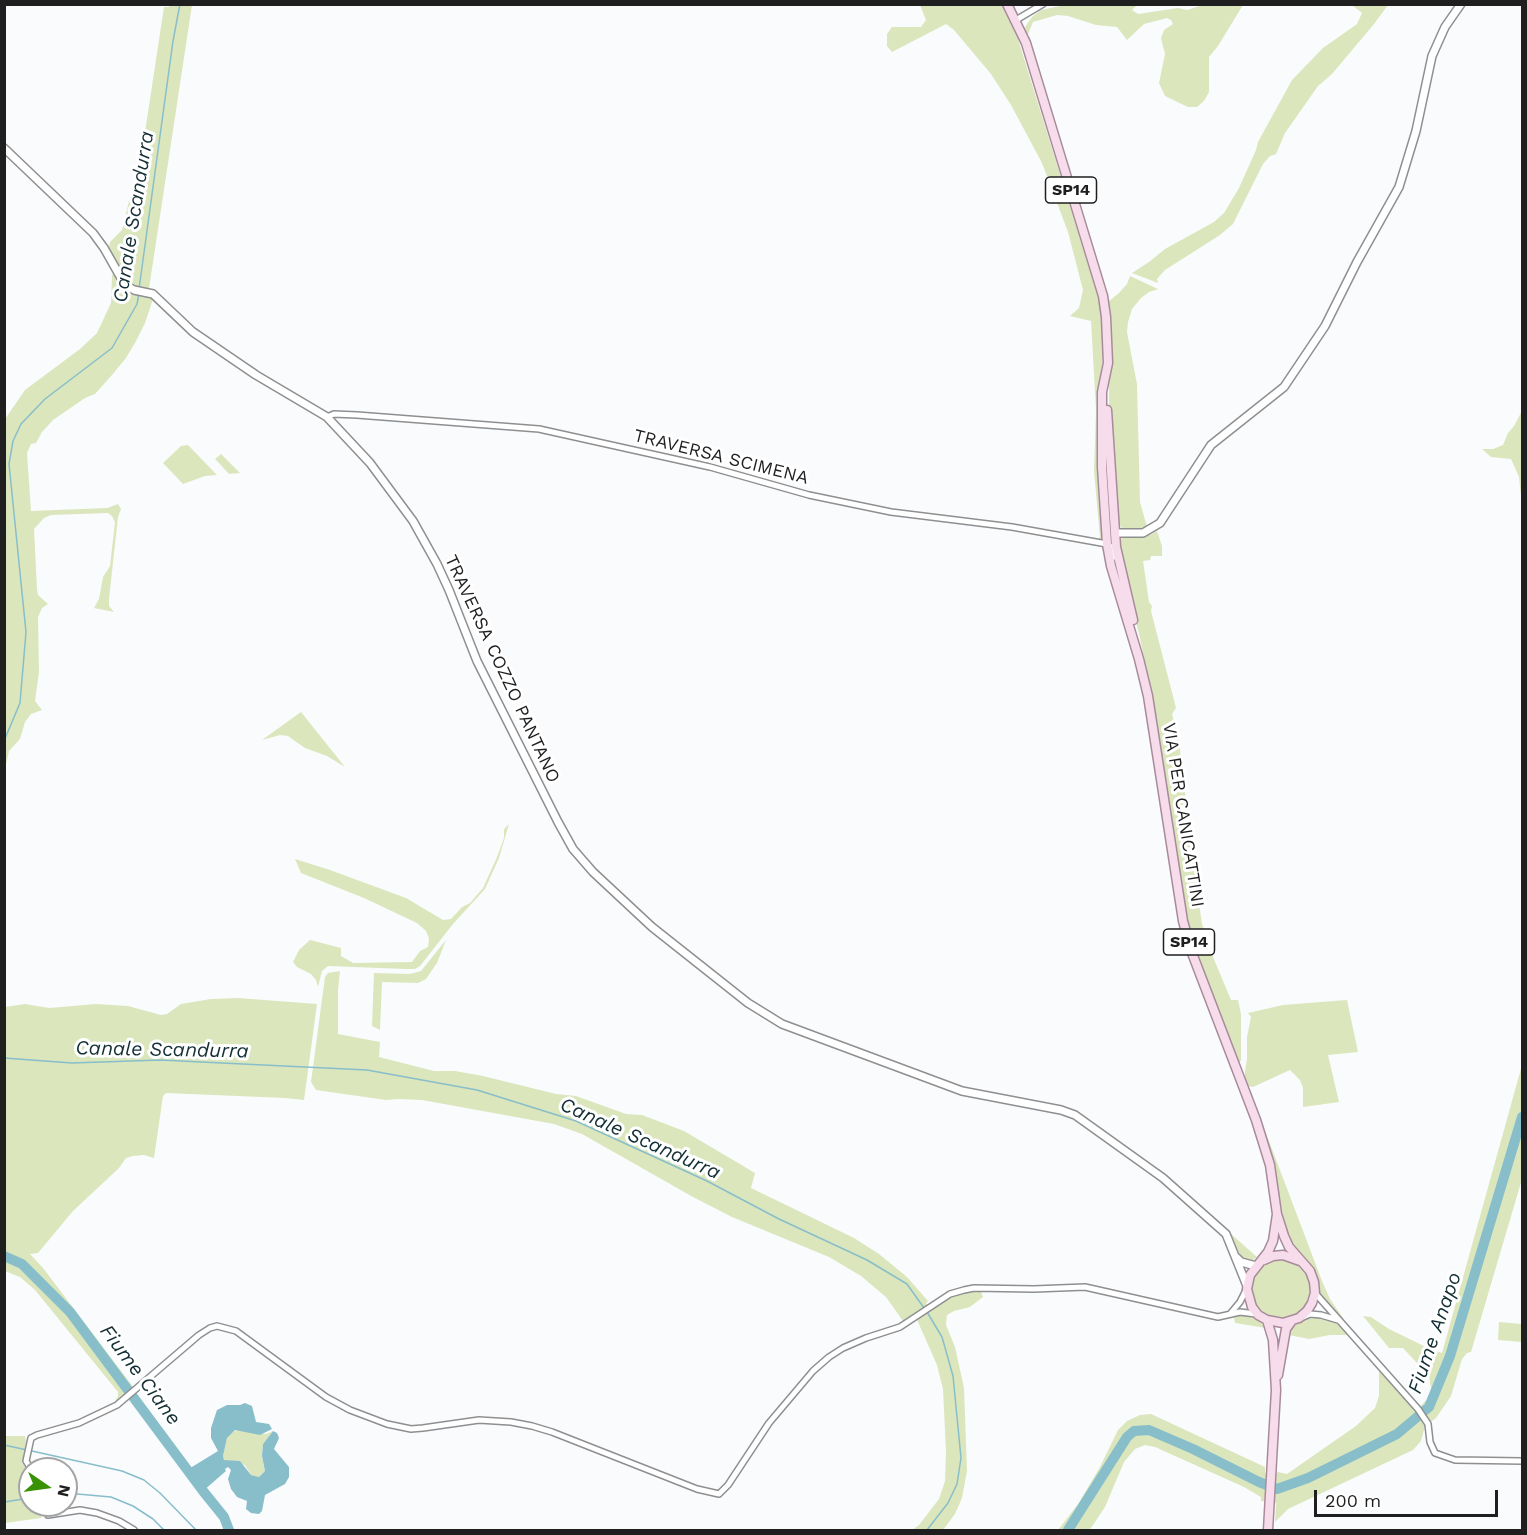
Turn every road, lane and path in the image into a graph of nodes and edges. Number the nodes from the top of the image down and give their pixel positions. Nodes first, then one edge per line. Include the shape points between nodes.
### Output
1 (1007, 4) edge
2 (1043, 4) edge
3 (1461, 4) edge
4 (1016, 20) junction
5 (4, 148) edge
6 (1105, 381) junction
7 (327, 417) junction
8 (1101, 467) junction
9 (1115, 533) junction
10 (1107, 544) junction
11 (1125, 590) junction
12 (1139, 659) junction
13 (1277, 1214) junction
14 (1237, 1258) junction
15 (1259, 1263) junction
16 (1303, 1263) junction
17 (1247, 1288) junction
18 (1315, 1293) junction
19 (1228, 1315) junction
20 (1258, 1315) junction
21 (1267, 1320) junction
22 (1295, 1320) junction
23 (1342, 1322) junction
24 (1276, 1390) junction
25 (26, 1457) edge
26 (1522, 1461) edge
27 (78, 1510) edge
28 (134, 1530) edge
29 (1268, 1530) edge

1 - 4 main road, VIA PER CANICATTINI / SP14
2 - 4 street
3 - 9 street via 1432,56 1399,187 1325,326 1284,387 1211,445 1160,523 1143,532
4 - 6 main road, VIA PER CANICATTINI / SP14 via 1103,296 1108,363
5 - 7 street, TRAVERSA COZZO PANTANO via 93,233 124,285 158,297 193,333
6 - 8 main road, VIA PER CANICATTINI / SP14
6 - 9 main road, VIA PER CANICATTINI / SP14
7 - 10 street, TRAVERSA SCIMENA via 357,415 539,429 891,512
7 - 14 street, TRAVERSA COZZO PANTANO via 370,463 413,521 450,590 477,661 573,849 652,927 748,1003 782,1024 962,1091 1075,1115 1179,1192 1226,1234
8 - 9 street via 1108,525
8 - 10 main road, VIA PER CANICATTINI / SP14
9 - 10 street
9 - 11 main road, VIA PER CANICATTINI / SP14
10 - 11 street
10 - 12 main road, VIA PER CANICATTINI / SP14
11 - 12 main road, VIA PER CANICATTINI / SP14
12 - 13 main road, VIA PER CANICATTINI / SP14 via 1183,921 1256,1120 1270,1165
13 - 15 main road via 1273,1241
13 - 16 main road via 1287,1241
14 - 15 street via 1241,1262
14 - 17 street, TRAVERSA COZZO PANTANO
15 - 16 main road via 1283,1255
15 - 17 main road
16 - 18 main road via 1310,1271
17 - 19 street
17 - 20 main road
18 - 22 main road via 1312,1303
18 - 23 street
19 - 20 street
19 - 25 street via 1187,1311 1085,1287 974,1288 950,1294 900,1327 858,1341 829,1357 769,1423 719,1494 532,1426 479,1420 417,1428 387,1424 326,1397 226,1327 210,1328 199,1335 105,1412 31,1438
20 - 21 main road
21 - 22 main road
21 - 24 main road via 1273,1340
22 - 23 street via 1310,1314
22 - 24 main road via 1286,1329
23 - 26 street via 1418,1409 1428,1424 1432,1448 1440,1456 1455,1460
24 - 29 main road
27 - 28 street via 97,1513

